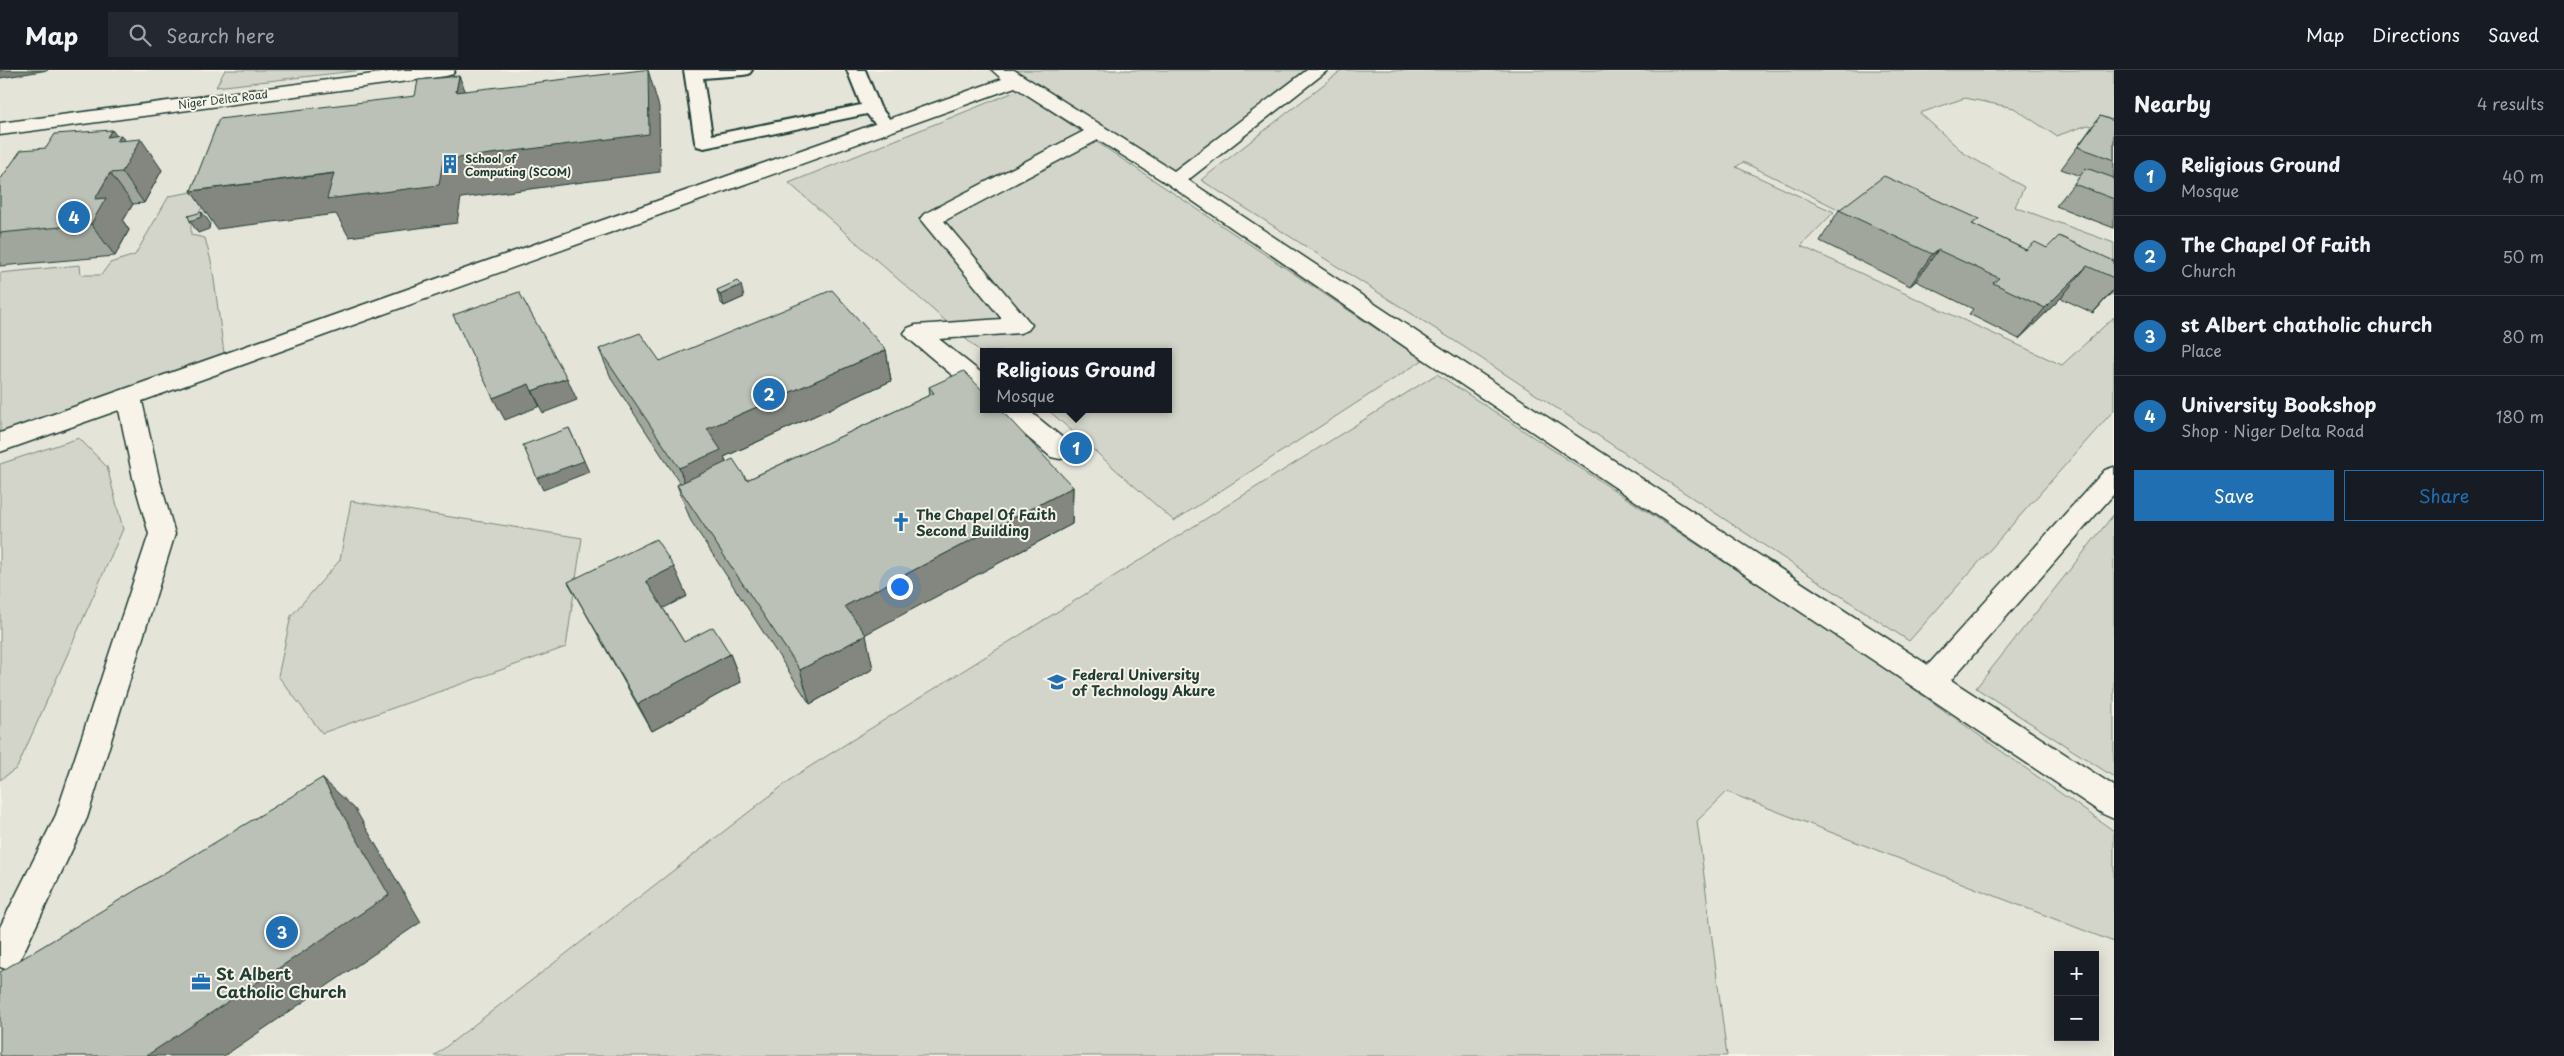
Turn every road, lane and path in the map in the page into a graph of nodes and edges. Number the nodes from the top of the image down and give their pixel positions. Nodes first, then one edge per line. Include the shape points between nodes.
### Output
1 (446, 70) edge
2 (743, 70) edge
3 (856, 70) edge
4 (1319, 70) edge
5 (693, 72) edge
6 (1009, 75) edge
7 (871, 108) junction
8 (888, 127) junction
9 (0, 128) edge
10 (1098, 132) junction
11 (1175, 180) junction
12 (980, 385) edge
13 (129, 396) junction
14 (1015, 413) edge
15 (0, 444) edge
16 (1060, 450) dead end
17 (2114, 477) edge
18 (1931, 682) junction
19 (2114, 804) edge
20 (6, 952) dead end

1 - 9 street, Niger Delta Road
2 - 5 lane
3 - 7 lane
4 - 11 street
5 - 7 lane via 704,142
6 - 8 street
6 - 10 street
7 - 8 lane
8 - 13 street
10 - 11 street
10 - 12 street via 932,219 1020,325 916,333
11 - 18 street
13 - 15 street
13 - 20 street via 146,478 162,534 71,818
14 - 16 street
17 - 18 street
18 - 19 street

